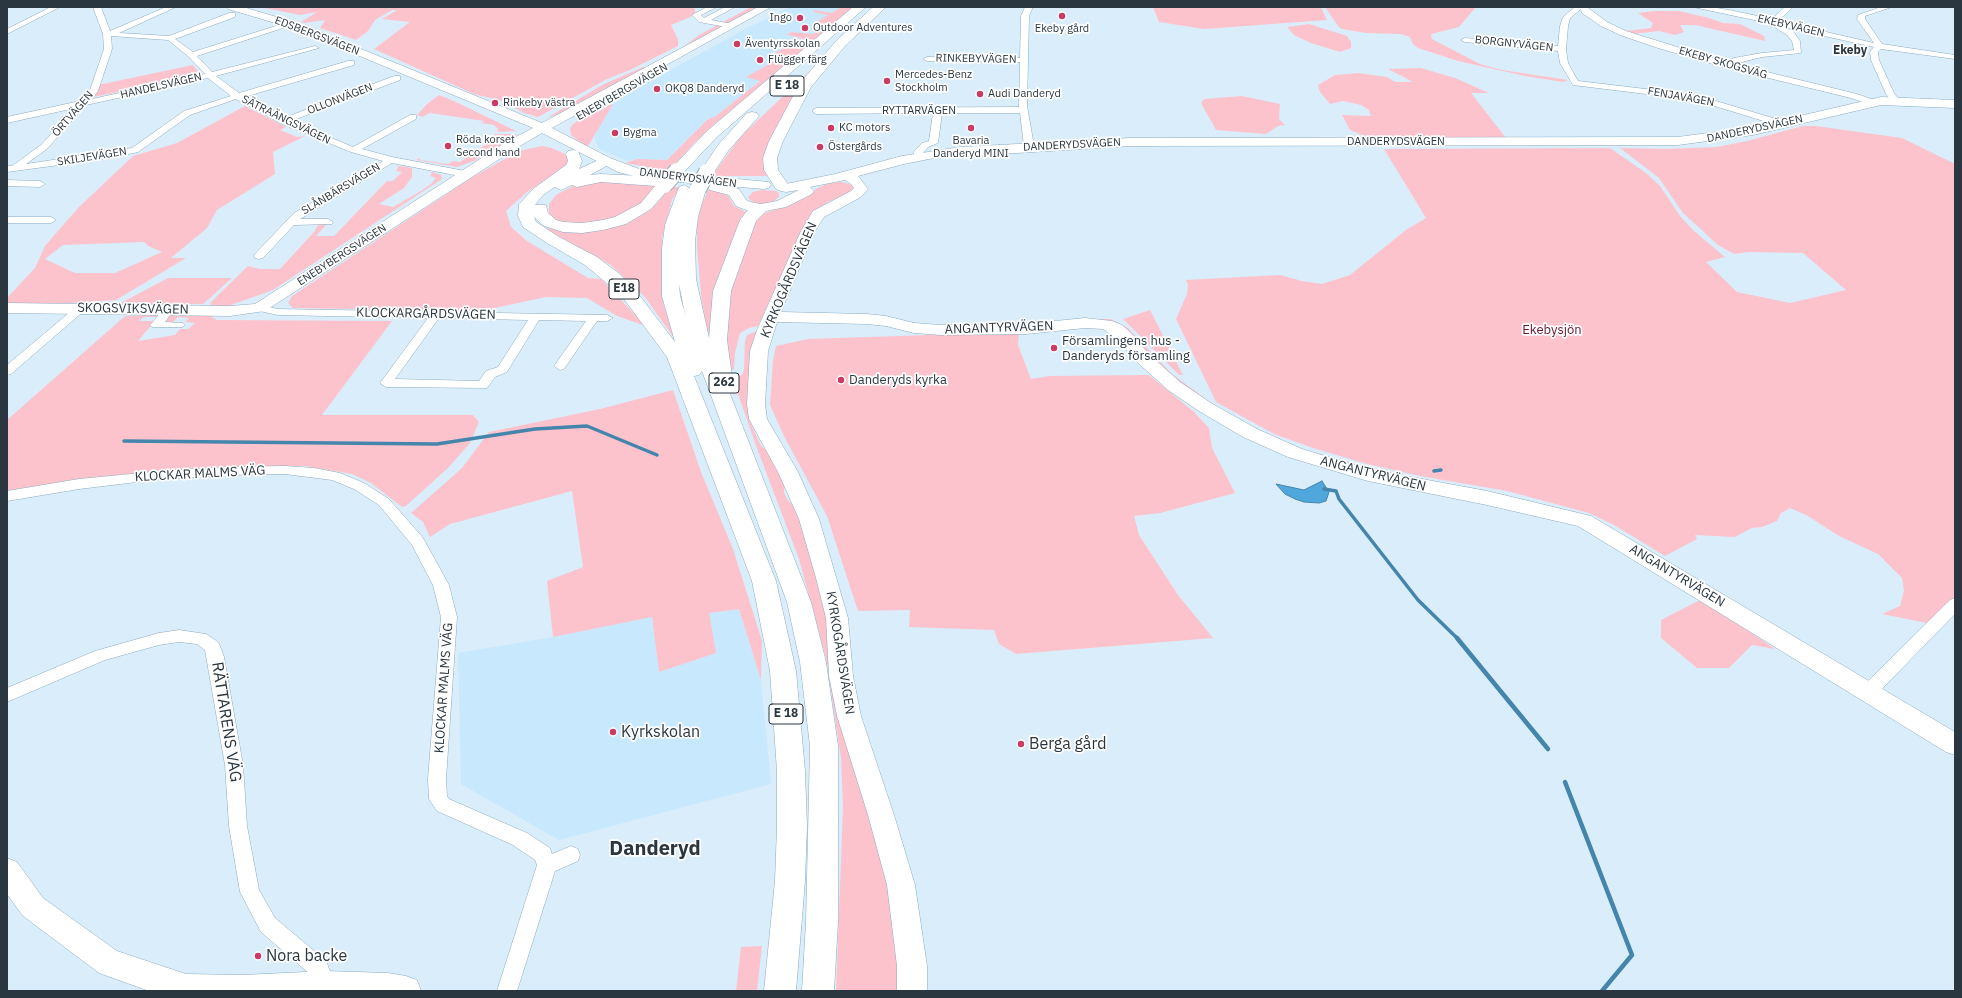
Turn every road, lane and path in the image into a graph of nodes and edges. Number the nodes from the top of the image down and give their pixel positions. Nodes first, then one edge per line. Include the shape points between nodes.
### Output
1 (56, 7) edge
2 (97, 7) edge
3 (172, 7) edge
4 (713, 7) edge
5 (726, 7) edge
6 (731, 7) edge
7 (777, 7) edge
8 (860, 7) edge
9 (875, 7) edge
10 (880, 7) edge
11 (1029, 7) edge
12 (1579, 7) edge
13 (1583, 7) edge
14 (1697, 7) edge
15 (1789, 7) edge
16 (1888, 7) edge
17 (232, 11) edge
18 (759, 13) edge
19 (705, 20) junction
20 (1772, 22) junction
21 (729, 26) junction
22 (282, 27) dead end
23 (7, 32) edge
24 (107, 34) junction
25 (170, 38) junction
26 (1465, 40) dead end
27 (703, 43) junction
28 (1879, 46) junction
29 (315, 48) dead end
30 (1562, 49) junction
31 (192, 55) junction
32 (1955, 57) edge
33 (927, 59) dead end
34 (1024, 60) junction
35 (351, 64) dead end
36 (1726, 65) junction
37 (399, 74) junction
38 (210, 75) junction
39 (608, 96) junction
40 (238, 97) junction
41 (1896, 101) junction
42 (1871, 102) junction
43 (84, 103) junction
44 (1955, 104) edge
45 (579, 108) junction
46 (1023, 110) junction
47 (816, 111) dead end
48 (938, 111) junction
49 (736, 115) junction
50 (413, 117) dead end
51 (7, 120) edge
52 (525, 120) junction
53 (283, 121) junction
54 (571, 122) junction
55 (1783, 124) junction
56 (543, 138) junction
57 (1029, 146) junction
58 (354, 150) junction
59 (921, 156) junction
60 (592, 159) junction
61 (391, 160) junction
62 (9, 170) edge
63 (700, 172) junction
64 (465, 174) junction
65 (842, 177) junction
66 (7, 183) edge
67 (40, 184) dead end
68 (662, 184) junction
69 (764, 185) junction
70 (552, 187) junction
71 (692, 188) junction
72 (784, 191) junction
73 (738, 198) junction
74 (761, 208) junction
75 (7, 220) edge
76 (51, 220) dead end
77 (291, 222) junction
78 (328, 222) dead end
79 (259, 256) dead end
80 (7, 308) edge
81 (81, 308) junction
82 (259, 308) junction
83 (168, 310) junction
84 (436, 315) junction
85 (535, 316) junction
86 (770, 317) junction
87 (594, 318) junction
88 (607, 318) dead end
89 (179, 325) dead end
90 (560, 366) dead end
91 (7, 371) edge
92 (713, 448) junction
93 (7, 496) edge
94 (771, 527) junction
95 (1955, 604) edge
96 (1868, 692) junction
97 (7, 696) edge
98 (1955, 745) edge
99 (571, 855) dead end
100 (547, 865) junction
101 (7, 871) edge
102 (326, 986) junction
103 (185, 990) edge
104 (406, 991) edge
105 (507, 991) edge
106 (780, 991) edge
107 (818, 991) edge
108 (912, 991) edge

1 - 23 street
2 - 24 street
3 - 24 street
4 - 19 street via 696,15
5 - 6 street
6 - 19 street
7 - 18 street, ENEBYBERGSVÄGEN
8 - 49 highway, E 18
9 - 63 highway, E 18 via 751,118
10 - 72 highway via 841,43 805,86 776,141 770,158 771,170
11 - 34 street, RINKEBYVÄGEN via 1025,16
12 - 30 street via 1567,17
13 - 36 street, EKEBY SKOGSVÄG via 1593,17 1623,33
14 - 20 street, EKEBYVÄGEN
15 - 20 street
16 - 28 street via 1862,16 1861,19
17 - 25 street
17 - 37 street, EDSBERGSVÄGEN via 296,26
18 - 21 street, ENEBYBERGSVÄGEN
18 - 27 street, ENEBYBERGSVÄGEN
19 - 21 street
20 - 28 street, EKEBYVÄGEN
20 - 36 street via 1790,33 1796,41 1798,51 1762,54
21 - 27 street, ENEBYBERGSVÄGEN
22 - 31 street
24 - 25 street
24 - 43 street, ÖRTVÄGEN via 108,49 94,91
25 - 31 street, SÄTRAÄNGSVÄGEN
26 - 30 street, BORGNYVÄGEN
27 - 39 street, ENEBYBERGSVÄGEN
28 - 32 street, EKEBYVÄGEN
28 - 41 street via 1874,52 1875,60 1890,94
29 - 38 street, HANDELSVÄGEN
30 - 55 street, FENJAVÄGEN via 1564,63 1576,83 1696,98
31 - 38 street, SÄTRAÄNGSVÄGEN
33 - 34 street, RINKEBYVÄGEN
34 - 46 street, RINKEBYVÄGEN
35 - 40 street, SKILJEVÄGEN
36 - 42 street, EKEBY SKOGSVÄG
37 - 52 street, EDSBERGSVÄGEN
37 - 53 street, OLLONVÄGEN
37 - 56 street, EDSBERGSVÄGEN via 497,115
38 - 40 street, SÄTRAÄNGSVÄGEN
38 - 43 street, HANDELSVÄGEN
39 - 45 street, ENEBYBERGSVÄGEN
39 - 54 street, ENEBYBERGSVÄGEN
40 - 53 street, SÄTRAÄNGSVÄGEN
40 - 62 street, SKILJEVÄGEN via 187,113 135,150
41 - 42 street, DANDERYDSVÄGEN
41 - 44 street, DANDERYDSVÄGEN
42 - 55 street, DANDERYDSVÄGEN
43 - 51 street, HANDELSVÄGEN
43 - 62 street, ÖRTVÄGEN via 44,147
45 - 52 street via 550,119
45 - 56 street, ENEBYBERGSVÄGEN
46 - 48 street, RYTTARVÄGEN
46 - 57 street, RINKEBYVÄGEN
47 - 48 street, RYTTARVÄGEN
48 - 59 street via 933,143 925,145 918,153
49 - 63 highway, E 18
49 - 68 highway, E18, bridge via 712,134
50 - 58 street
52 - 56 street, EDSBERGSVÄGEN
53 - 58 street, SÄTRAÄNGSVÄGEN
54 - 56 street, ENEBYBERGSVÄGEN
54 - 60 street via 566,127 569,138
55 - 57 street, DANDERYDSVÄGEN via 1728,136 1678,141 1131,142
56 - 60 street, DANDERYDSVÄGEN
56 - 64 street, ENEBYBERGSVÄGEN
56 - 64 street, ENEBYBERGSVÄGEN via 509,151
57 - 59 street, DANDERYDSVÄGEN
58 - 61 street, SÄTRAÄNGSVÄGEN
59 - 65 street, DANDERYDSVÄGEN
60 - 68 street, DANDERYDSVÄGEN via 633,177
60 - 69 street, DANDERYDSVÄGEN via 641,174
60 - 70 highway, E18
60 - 70 highway, E18 via 575,161 573,167
61 - 64 street, SÄTRAÄNGSVÄGEN
61 - 77 street, SLÅNBÄRSVÄGEN via 298,215
63 - 71 highway, E 18, bridge
64 - 82 street, ENEBYBERGSVÄGEN
65 - 72 street, DANDERYDSVÄGEN
65 - 86 street, KYRKOGÅRDSVÄGEN via 856,181 861,190 818,214
66 - 67 street
68 - 70 highway, E18 via 601,178
68 - 70 highway, E18 via 646,206 620,221 582,228 550,224 540,214 542,200
68 - 73 street, DANDERYDSVÄGEN via 722,188 734,192
69 - 72 street, DANDERYDSVÄGEN
69 - 73 street via 746,191
70 - 92 highway, E18 via 538,192 527,204 526,216 529,224 591,261 627,291 676,357
71 - 92 highway, E 18 via 677,209 672,231 671,296
71 - 94 highway, E 18 via 687,241 687,279 693,310 705,354
72 - 74 street, DANDERYDSVÄGEN via 775,206
73 - 74 street, DANDERYDSVÄGEN via 746,206
74 - 94 highway, 262 via 748,220 722,291 718,340 719,363 727,398 765,494
75 - 76 street
77 - 78 street
77 - 79 street, SLÅNBÄRSVÄGEN
80 - 81 street, SKOGSVIKSVÄGEN
81 - 83 street, SKOGSVIKSVÄGEN
81 - 91 street
82 - 83 street, SKOGSVIKSVÄGEN
82 - 84 street, KLOCKARGÅRDSVÄGEN via 278,312
83 - 89 street via 156,325
84 - 85 street, KLOCKARGÅRDSVÄGEN
84 - 85 street via 386,383 483,385 490,374 503,369 531,327
85 - 87 street, KLOCKARGÅRDSVÄGEN
86 - 96 street, ANGANTYRVÄGEN via 867,319 940,330 1026,329 1085,323 1106,324 1125,337 1144,359 1174,386 1250,433 1295,453 1334,466 1584,521
86 - 108 street, KYRKOGÅRDSVÄGEN via 759,351 756,392 758,419 788,472 819,546 837,618 841,676 849,716 901,885 912,966
87 - 88 street, KLOCKARGÅRDSVÄGEN
87 - 90 street
92 - 106 highway, E 18 via 764,581 783,671 791,772 792,827
93 - 100 street, KLOCKAR MALMS VÄG via 162,474 285,470 335,476 359,486 384,502 418,542 441,585 449,617 437,779 438,799 443,805 520,838 542,854
94 - 107 highway, E 18 via 799,602 813,662 824,746 822,922
95 - 96 street
96 - 98 street, ANGANTYRVÄGEN
97 - 102 street, RÄTTARENS VÄG via 101,655 158,639 179,636 200,638 212,646 218,663 234,765 238,826 250,892 268,925 319,968
99 - 100 street
100 - 105 street
101 - 103 street via 33,907 109,963
102 - 103 street
102 - 104 street

